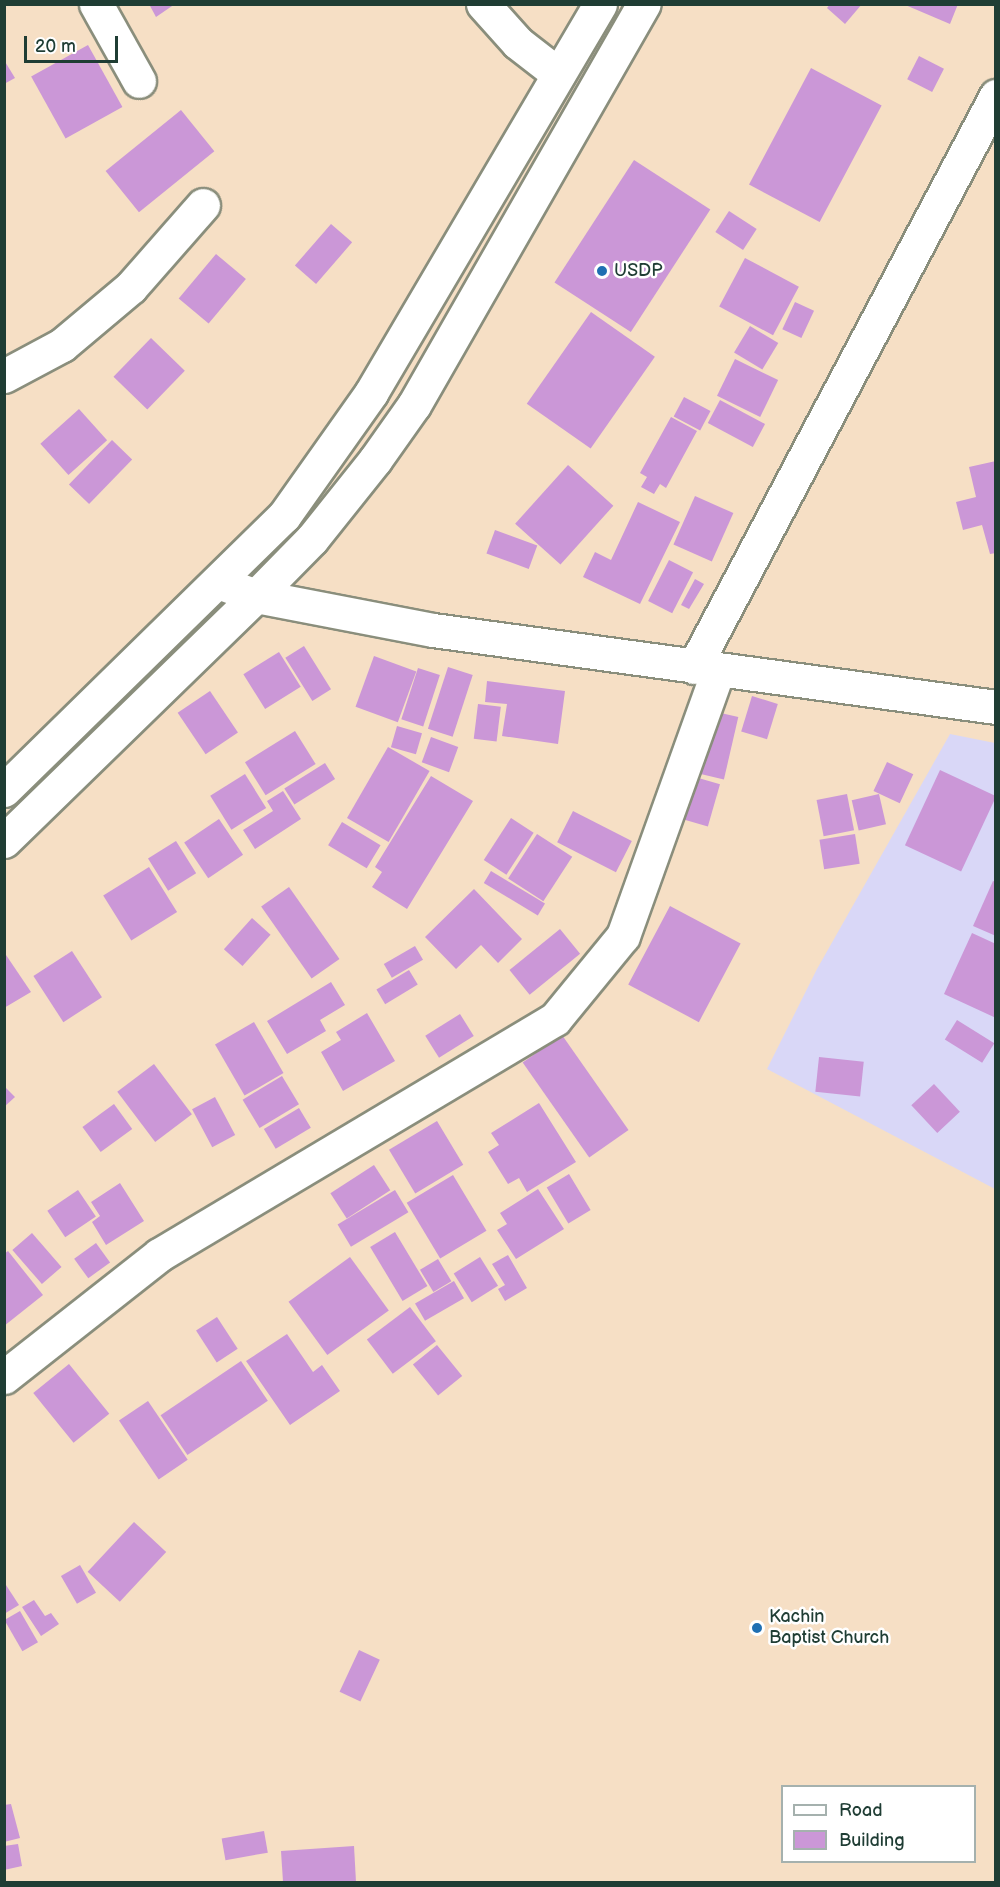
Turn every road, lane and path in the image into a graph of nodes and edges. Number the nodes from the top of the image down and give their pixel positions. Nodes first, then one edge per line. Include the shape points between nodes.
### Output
1 (96, 4) edge
2 (483, 4) edge
3 (600, 4) edge
4 (644, 4) edge
5 (558, 74) junction
6 (139, 81) dead end
7 (996, 96) edge
8 (202, 205) dead end
9 (4, 376) edge
10 (219, 582) junction
11 (256, 596) junction
12 (706, 669) junction
13 (996, 706) edge
14 (4, 790) edge
15 (4, 841) edge
16 (4, 1377) edge

1 - 6 street
2 - 5 street via 518,42
3 - 5 street
4 - 11 street via 414,405 312,539
5 - 10 street via 423,308 342,436 284,516
7 - 12 street
8 - 9 street via 131,287 62,345
10 - 11 street
10 - 14 street
11 - 12 street via 434,630
11 - 15 street
12 - 13 street
12 - 16 street via 623,936 555,1019 159,1255

